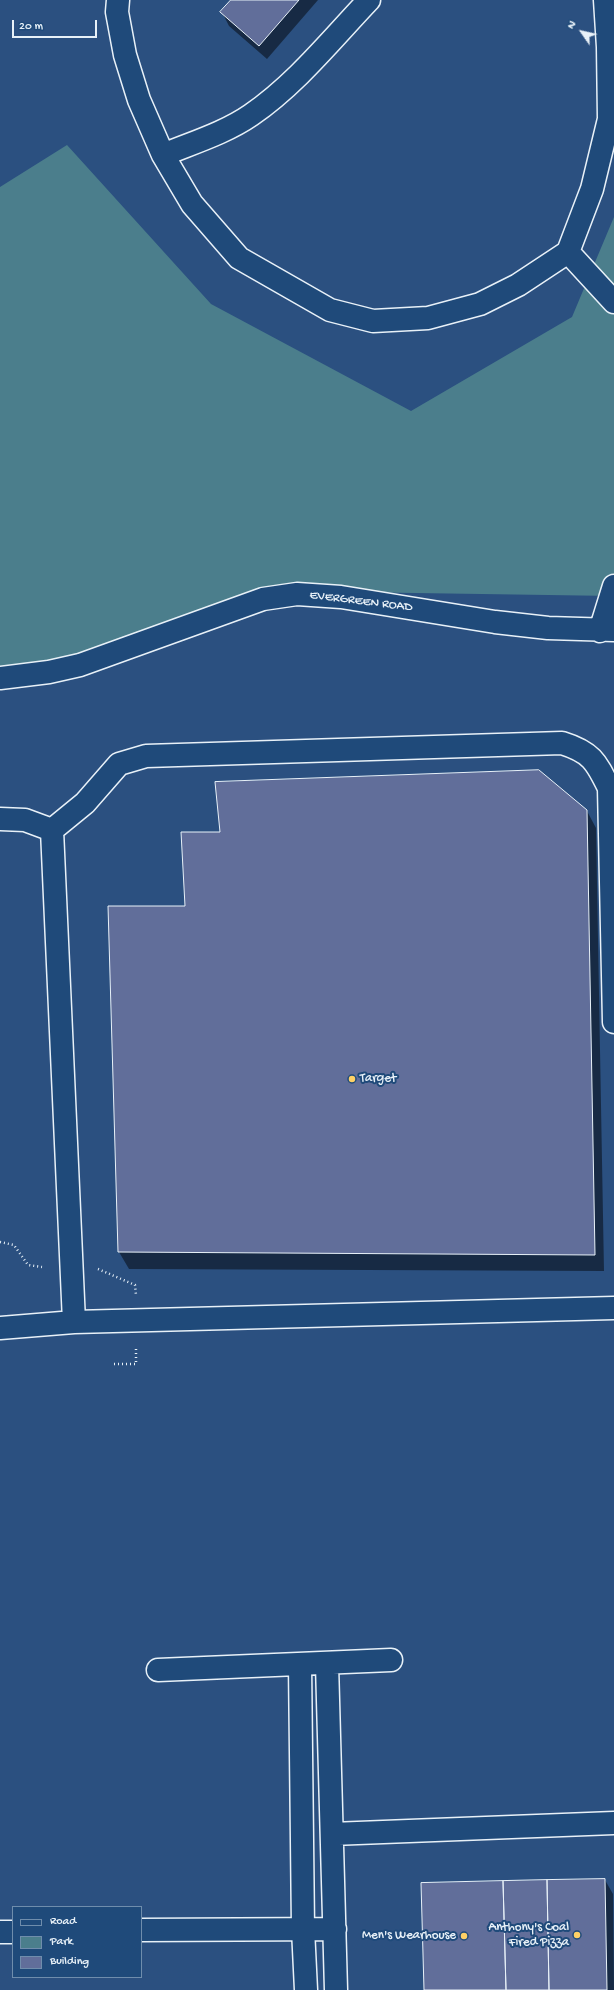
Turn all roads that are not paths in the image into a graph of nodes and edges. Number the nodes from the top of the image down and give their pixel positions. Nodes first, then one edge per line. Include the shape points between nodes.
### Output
1 (118, 0) edge
2 (369, 0) edge
3 (606, 0) edge
4 (162, 155) junction
5 (568, 252) junction
6 (614, 302) edge
7 (614, 586) edge
8 (607, 630) edge
9 (0, 678) edge
10 (0, 819) edge
11 (52, 830) junction
12 (614, 1022) edge
13 (614, 1308) edge
14 (74, 1322) junction
15 (0, 1328) edge
16 (391, 1660) dead end
17 (300, 1664) junction
18 (327, 1664) junction
19 (158, 1670) dead end
20 (614, 1823) edge
21 (332, 1834) junction
22 (303, 1929) junction
23 (335, 1929) junction
24 (142, 1930) edge
25 (0, 1932) edge
26 (12, 1932) edge
27 (306, 1990) edge
28 (336, 1990) edge

1 - 4 street via 117,12 125,55 139,100
2 - 4 street via 285,89 250,116 215,134
3 - 5 street via 609,119 592,189
4 - 5 street via 192,204 239,258 330,310 373,321 428,318 480,304 518,285
5 - 6 street
7 - 8 street
8 - 9 street, EVERGREEN ROAD via 532,627 341,597 297,594 263,600 80,665
10 - 11 street via 24,820
11 - 12 street via 85,803 119,764 146,756 562,743 579,748 592,758 609,788
11 - 14 street
13 - 14 street
14 - 15 street
16 - 18 street
17 - 18 street
17 - 19 street
17 - 22 street
18 - 21 street
20 - 21 street
21 - 23 street
22 - 23 street
22 - 24 street
22 - 27 street
23 - 28 street
25 - 26 street

